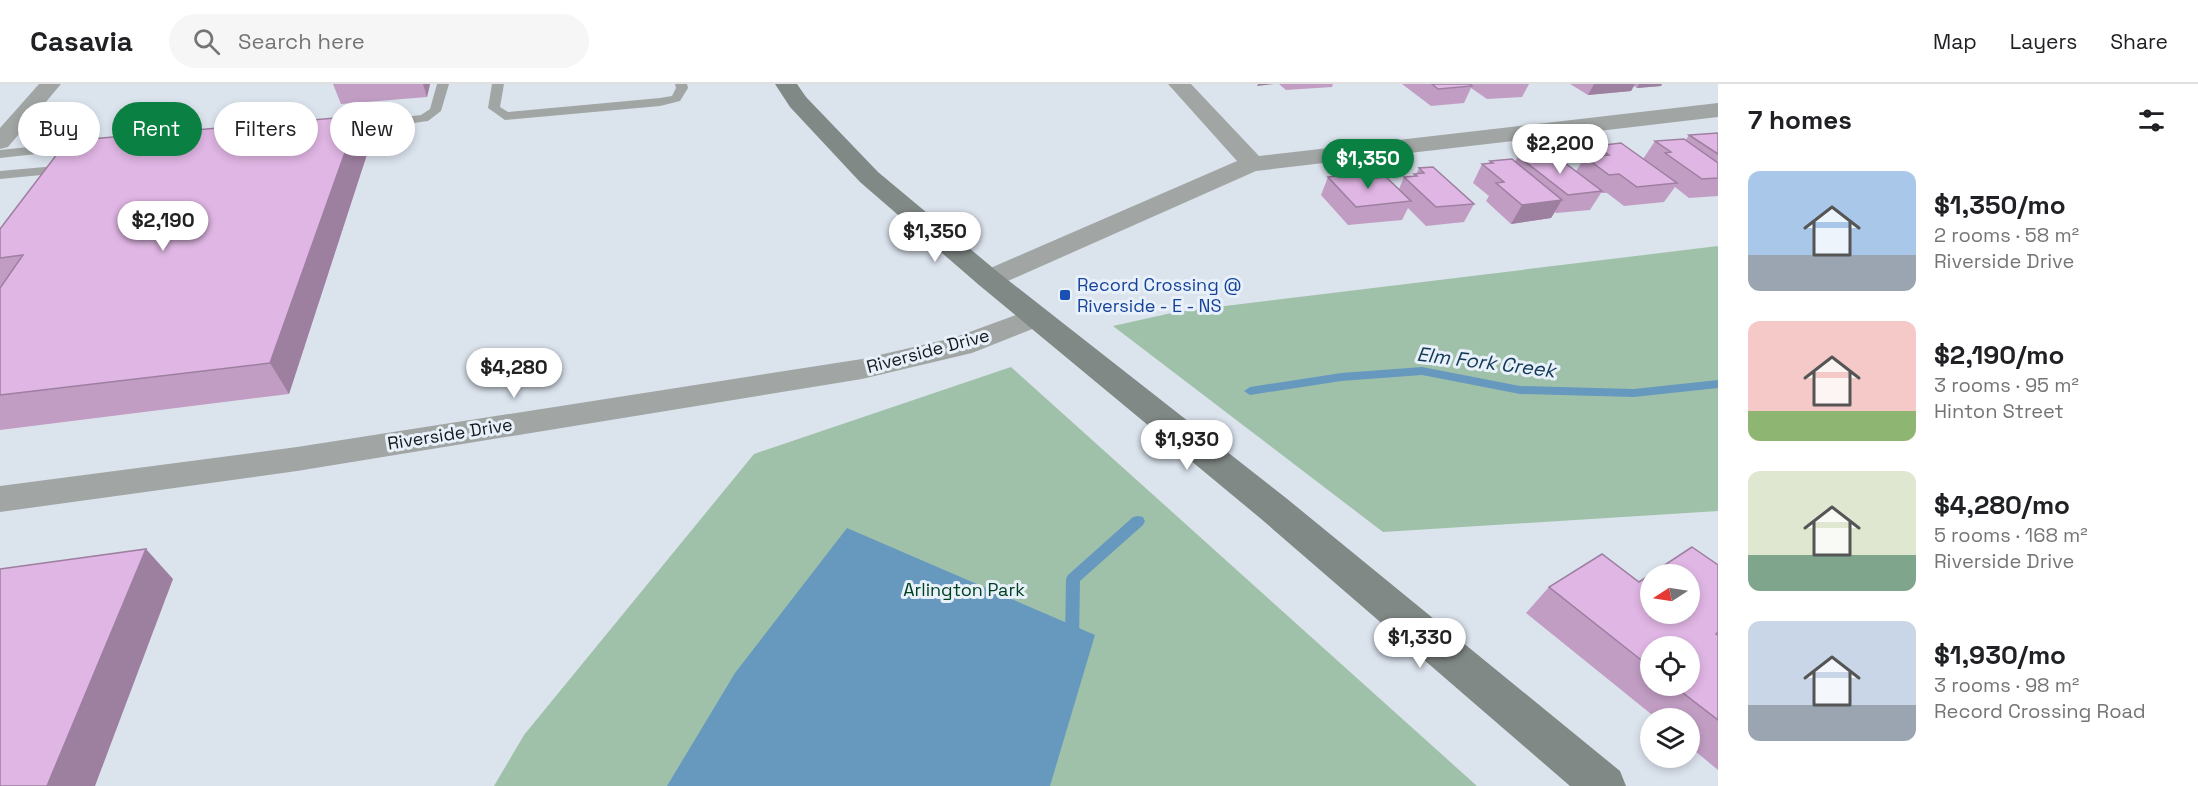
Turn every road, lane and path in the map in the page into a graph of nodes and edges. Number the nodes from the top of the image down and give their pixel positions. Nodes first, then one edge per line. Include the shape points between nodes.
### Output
1 (50, 84) edge
2 (442, 84) edge
3 (498, 84) edge
4 (681, 84) edge
5 (786, 84) edge
6 (1179, 84) edge
7 (1718, 110) edge
8 (326, 130) edge
9 (4, 133) edge
10 (18, 152) edge
11 (0, 154) edge
12 (1253, 164) junction
13 (81, 168) edge
14 (0, 175) edge
15 (989, 279) junction
16 (1035, 316) junction
17 (0, 499) edge
18 (1604, 786) edge

1 - 9 street
2 - 8 lane via 435,111 424,118
3 - 4 lane via 494,108 505,116 660,102 676,98
5 - 15 street via 813,120 869,177
6 - 12 street
7 - 12 street
10 - 11 lane
12 - 15 street
13 - 14 lane
15 - 16 street
16 - 17 street, Riverside Drive via 961,346 862,369 297,459
16 - 18 street via 1247,487

